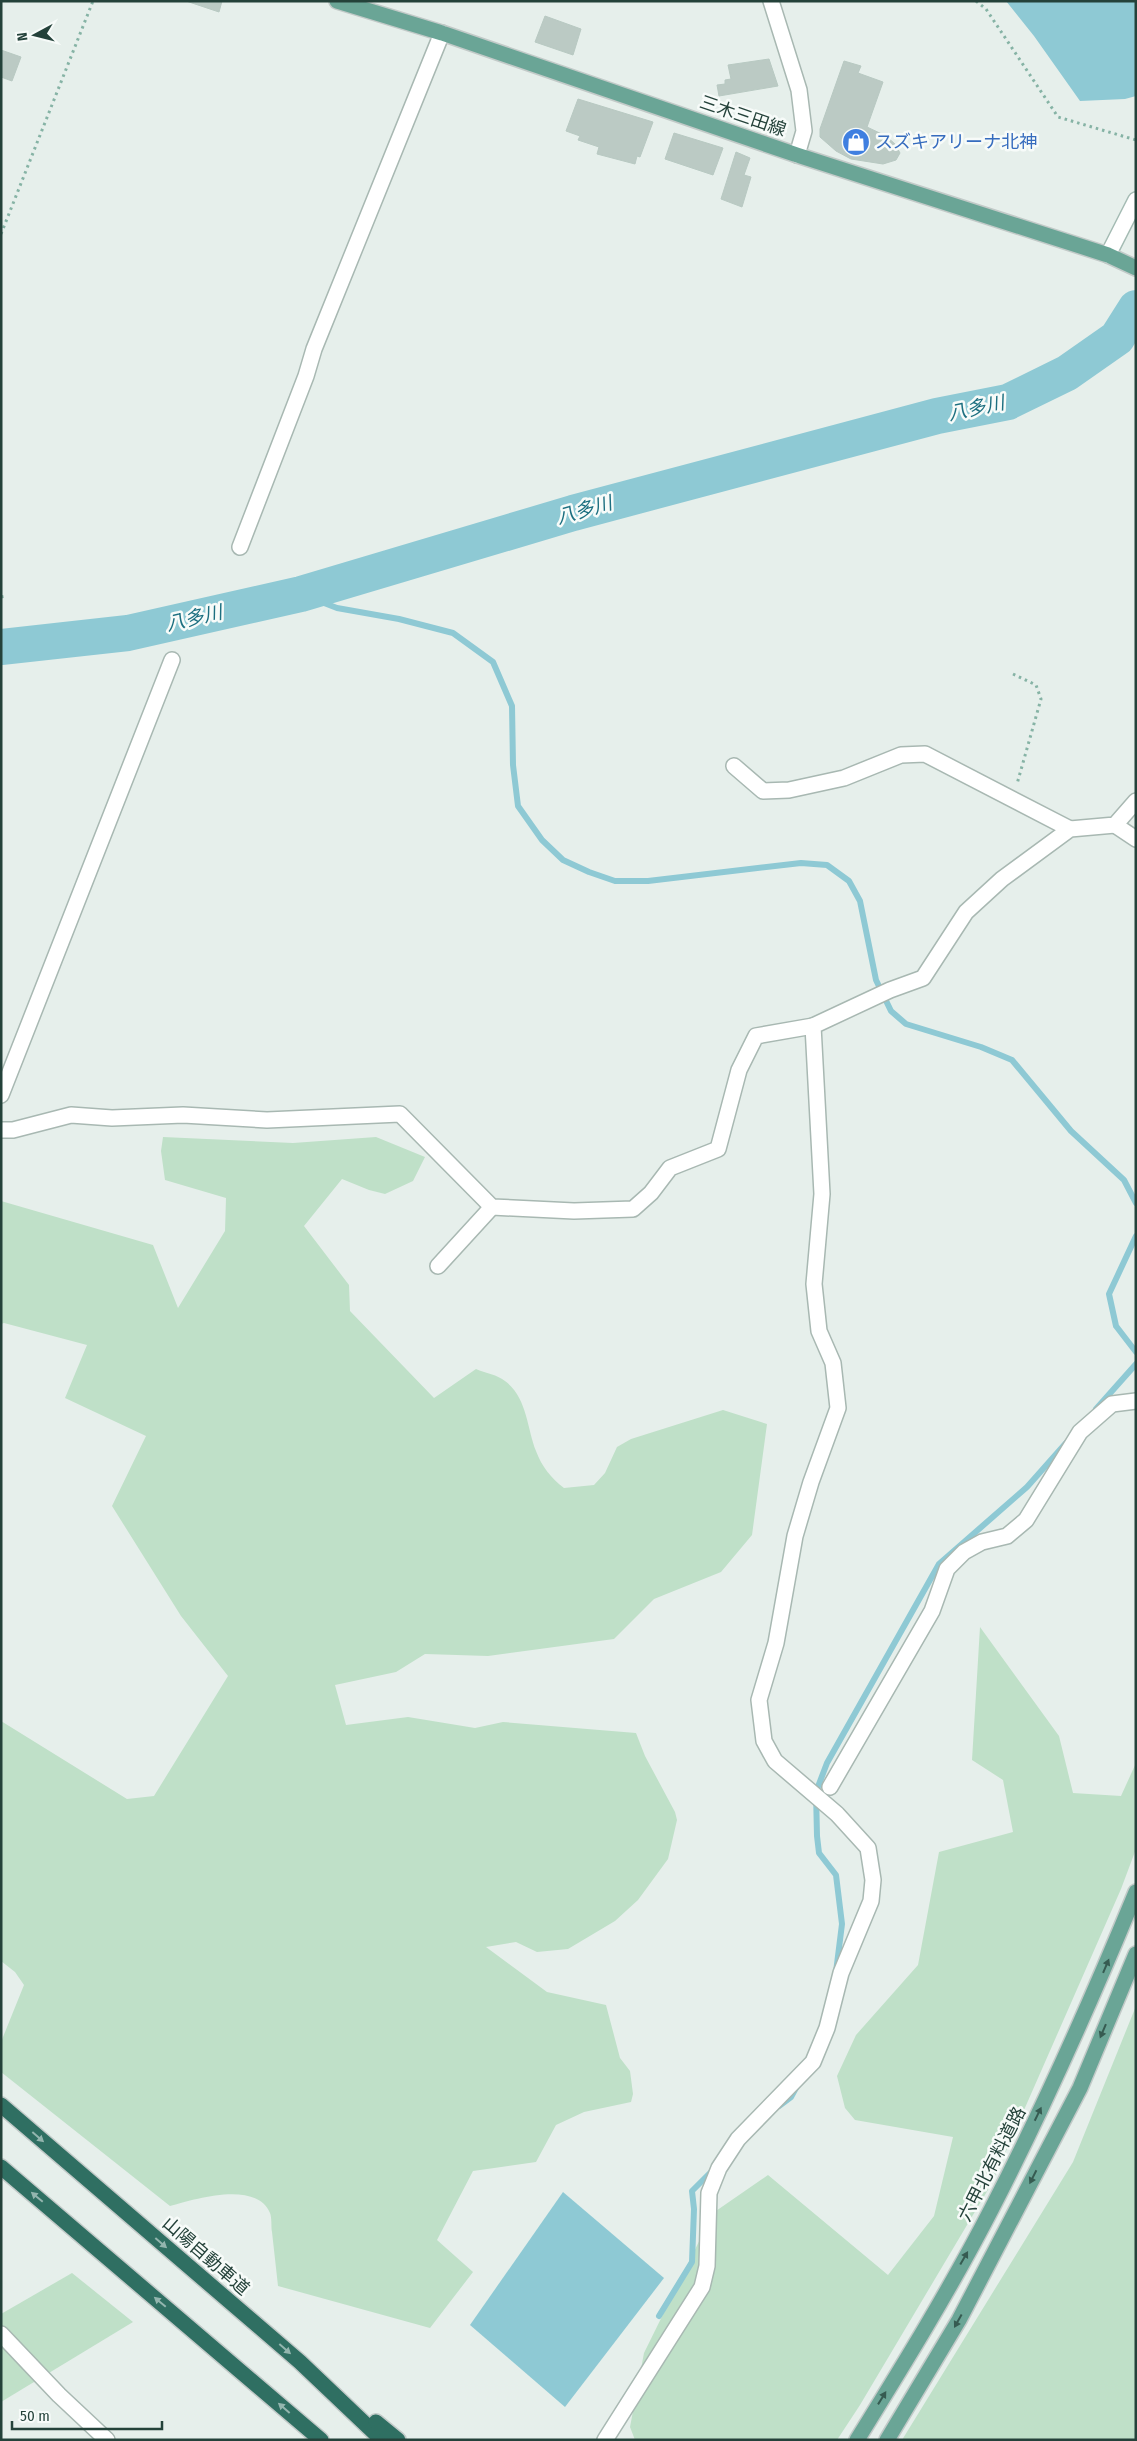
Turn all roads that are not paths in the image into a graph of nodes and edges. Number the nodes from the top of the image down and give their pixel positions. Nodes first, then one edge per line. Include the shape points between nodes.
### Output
1 (337, 1) edge
2 (771, 1) edge
3 (442, 33) junction
4 (798, 155) junction
5 (1136, 200) edge
6 (1108, 255) junction
7 (1134, 267) edge
8 (240, 547) dead end
9 (172, 660) dead end
10 (734, 766) dead end
11 (1136, 801) edge
12 (1115, 825) junction
13 (1070, 829) junction
14 (1136, 838) edge
15 (813, 1026) junction
16 (1, 1095) edge
17 (1, 1130) edge
18 (492, 1207) junction
19 (438, 1266) dead end
20 (1136, 1401) edge
21 (830, 1787) dead end
22 (1136, 1892) edge
23 (1136, 1954) edge
24 (1, 2105) edge
25 (1, 2167) edge
26 (1, 2334) edge
27 (300, 2362) junction
28 (107, 2440) edge
29 (321, 2440) edge
30 (382, 2440) edge
31 (398, 2440) edge
32 (605, 2440) edge
33 (857, 2440) edge
34 (887, 2440) edge

1 - 3 main road, 三木三田線
2 - 4 street via 799,90 804,131
3 - 4 main road, 三木三田線
3 - 8 street via 314,348
4 - 6 main road, 三木三田線
5 - 6 street
6 - 7 main road, 三木三田線
9 - 16 street
10 - 13 street via 763,791 789,790 844,778 901,755 924,754
11 - 12 street
12 - 13 street
12 - 14 street
13 - 15 street via 1009,873 966,912 923,978
15 - 18 street via 756,1036 739,1070 718,1149 670,1168 651,1193 633,1209 574,1212
15 - 32 street via 822,1194 814,1284 820,1331 833,1363 838,1408 795,1536 776,1643 759,1700 764,1742 775,1761 837,1814 868,1848 874,1880 871,1901 841,1973 827,2028 813,2062 738,2139 719,2168 710,2194 707,2266 702,2287
17 - 18 street via 13,1130 71,1115 112,1118 183,1115 267,1120 400,1114
18 - 19 street
20 - 21 street via 1112,1404 1080,1432 1026,1520 1006,1536 982,1542 964,1552 947,1569 932,1611
33 -> 22 main road, 六甲北有料道路 via 904,2365 992,2209 1066,2057
23 -> 34 main road via 1080,2088 959,2320
24 -> 27 highway, 山陽自動車道
29 -> 25 highway
26 - 28 street
27 - 30 highway, 山陽自動車道
27 - 31 highway

